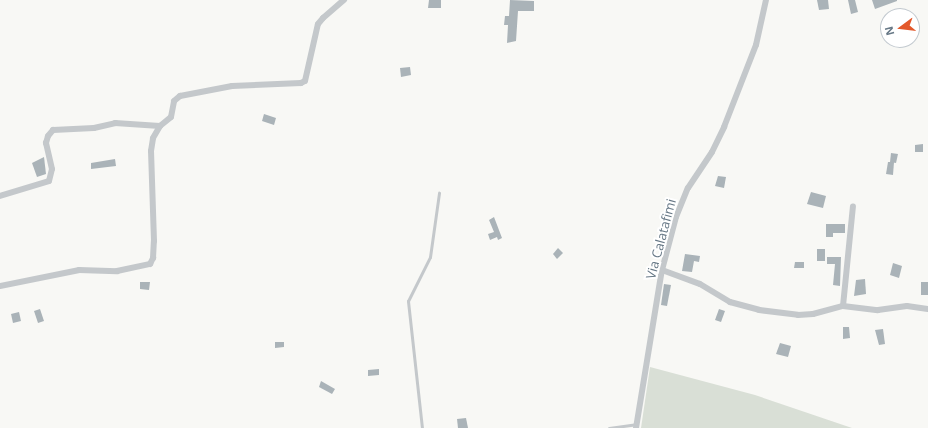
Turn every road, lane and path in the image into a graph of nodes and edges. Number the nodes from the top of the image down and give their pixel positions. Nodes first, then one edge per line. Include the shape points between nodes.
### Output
1 (344, 0) edge
2 (766, 0) edge
3 (160, 126) junction
4 (439, 193) dead end
5 (0, 196) edge
6 (853, 206) dead end
7 (662, 270) junction
8 (0, 286) edge
9 (843, 306) junction
10 (928, 309) edge
11 (636, 426) edge
12 (422, 428) edge
13 (609, 428) edge

1 - 3 street via 318,24 305,81 224,87 211,92 180,96 174,101 171,116
2 - 7 street, Via Calatafimi via 756,45 718,140 682,200
3 - 5 street via 115,123 94,128 53,130 46,143 52,169 49,181
3 - 8 street via 153,138 151,151 154,241 150,264 118,271 79,270
4 - 12 lane via 430,257 408,301
6 - 9 street
7 - 9 street via 700,284 730,302 759,310 813,314
7 - 11 street, Via Calatafimi
9 - 10 street via 878,310 907,306
11 - 13 lane

